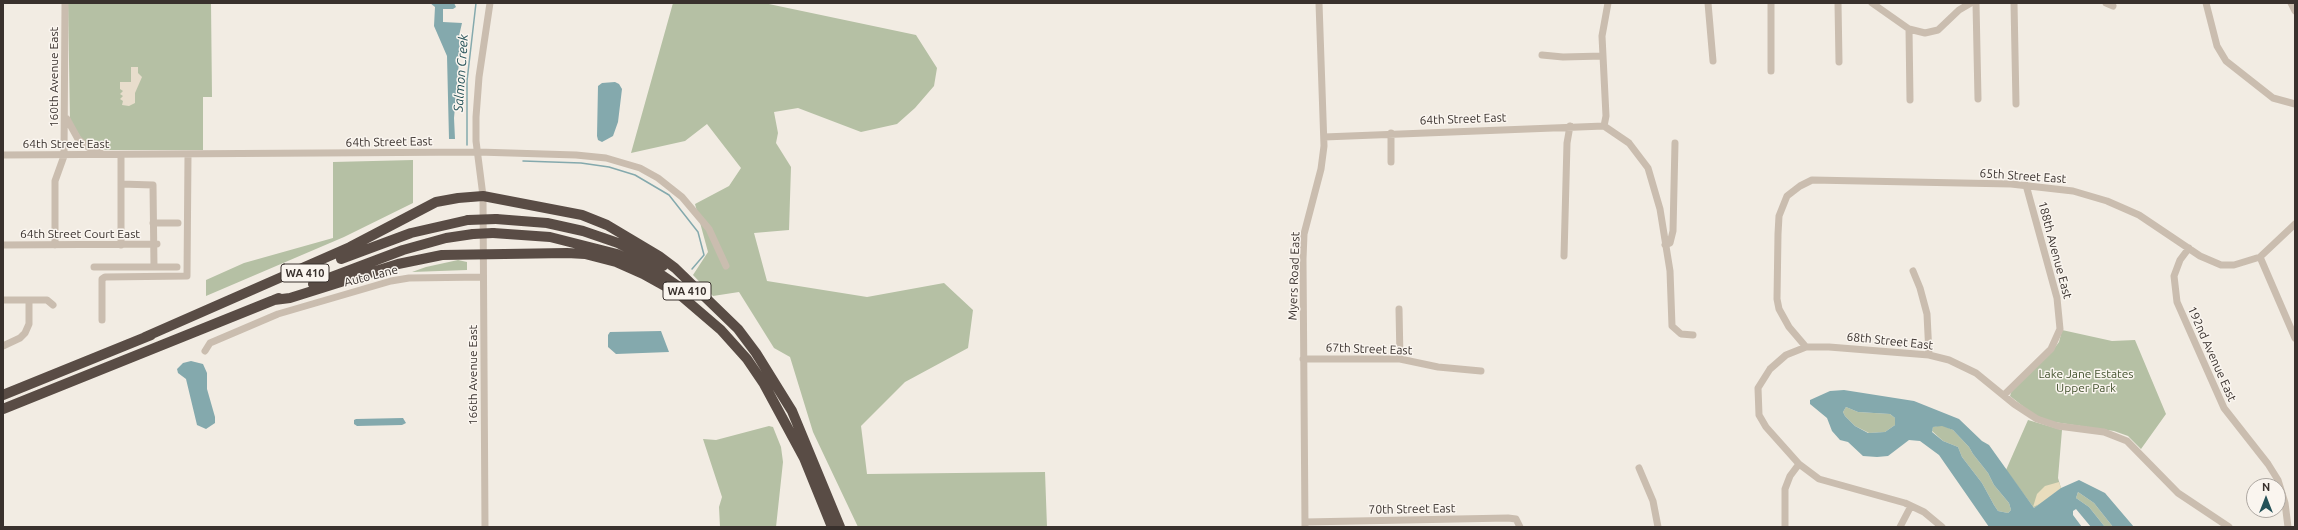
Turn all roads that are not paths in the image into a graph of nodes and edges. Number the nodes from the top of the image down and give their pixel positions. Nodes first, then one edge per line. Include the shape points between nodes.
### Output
1 (65, 3) edge
2 (490, 3) edge
3 (1319, 3) edge
4 (1608, 3) edge
5 (1708, 3) edge
6 (1771, 3) edge
7 (1838, 3) edge
8 (1872, 3) edge
9 (1971, 3) edge
10 (1976, 3) edge
11 (2014, 3) edge
12 (2206, 3) edge
13 (2291, 3) edge
14 (2295, 11) edge
15 (1909, 29) junction
16 (1542, 55) dead end
17 (1603, 56) junction
18 (1713, 61) dead end
19 (1839, 62) dead end
20 (1771, 71) dead end
21 (1978, 99) dead end
22 (1910, 100) dead end
23 (2016, 104) dead end
24 (2295, 104) edge
25 (65, 116) junction
26 (1570, 126) junction
27 (1604, 126) junction
28 (1391, 134) junction
29 (1324, 137) junction
30 (1675, 143) dead end
31 (478, 152) junction
32 (3, 155) edge
33 (106, 155) junction
34 (121, 155) junction
35 (188, 155) junction
36 (64, 156) junction
37 (1391, 162) dead end
38 (121, 184) junction
39 (2026, 185) junction
40 (483, 196) junction
41 (153, 222) junction
42 (178, 223) dead end
43 (2295, 224) edge
44 (155, 244) junction
45 (3, 245) edge
46 (55, 245) junction
47 (121, 245) junction
48 (1665, 245) junction
49 (2188, 248) junction
50 (482, 254) junction
51 (1564, 256) dead end
52 (2260, 257) junction
53 (726, 266) dead end
54 (94, 267) dead end
55 (154, 267) junction
56 (177, 267) dead end
57 (1913, 271) dead end
58 (483, 277) junction
59 (696, 288) junction
60 (3, 300) edge
61 (29, 300) junction
62 (274, 300) junction
63 (53, 305) dead end
64 (1399, 309) dead end
65 (102, 320) dead end
66 (1693, 335) dead end
67 (145, 337) junction
68 (2295, 338) edge
69 (3, 346) edge
70 (1806, 347) junction
71 (205, 351) dead end
72 (1929, 355) junction
73 (1304, 359) junction
74 (1400, 359) junction
75 (1481, 371) dead end
76 (3, 395) edge
77 (2004, 395) junction
78 (3, 409) edge
79 (804, 458) junction
80 (1799, 464) junction
81 (1639, 468) dead end
82 (822, 492) junction
83 (1911, 506) junction
84 (1392, 524) edge
85 (1519, 524) edge
86 (1305, 525) edge
87 (485, 527) edge
88 (832, 527) edge
89 (840, 527) edge
90 (1658, 527) edge
91 (1785, 527) edge
92 (1900, 527) edge
93 (1942, 527) edge
94 (2229, 527) edge
95 (2288, 527) edge

1 - 25 street, 160th Avenue East
2 - 31 street, 166th Avenue East via 477,105
3 - 29 street, Myers Road East
4 - 17 street via 1603,25
5 - 18 street
6 - 20 street
7 - 19 street
8 - 15 street
9 - 15 street via 1934,32 1921,33
10 - 21 street
11 - 23 street
12 - 24 street via 2217,46 2229,65 2273,98
13 - 14 street
15 - 22 street
16 - 17 street
17 - 27 street via 1606,116
25 - 33 street via 83,144
25 - 36 street, 160th Avenue East
26 - 27 street, 64th Street East
26 - 28 street, 64th Street East
26 - 51 street via 1567,143
27 - 48 street via 1629,143 1648,168 1659,204
28 - 29 street, 64th Street East
28 - 37 street
29 - 73 street, Myers Road East via 1321,169 1304,234
30 - 48 street via 1673,231 1670,243
31 - 35 street, 64th Street East
31 - 40 street, 166th Avenue East
31 - 53 street, 64th Street East via 576,155 606,158 640,168 666,184 697,212 714,238
32 - 36 street, 64th Street East
33 - 34 street, 64th Street East
33 - 36 street, 64th Street East
34 - 35 street, 64th Street East
34 - 38 street
35 - 65 street via 187,276 105,277 102,279
36 - 46 street, 160th Avenue East via 55,181
38 - 41 street via 153,185
38 - 47 street
39 - 49 street, 65th Street East via 2073,191 2107,201 2150,221
39 - 70 street, 65th Street East via 1819,180 1806,182 1792,191 1784,200 1779,216 1777,299 1785,322
39 - 77 street, 188th Avenue East via 2057,298 2060,328 2051,349
40 - 50 street, 166th Avenue East
40 - 59 highway via 569,212 595,220 659,256
40 - 67 highway via 436,202 350,247
41 - 42 street
41 - 44 street
43 - 52 street, 65th Street East
44 - 47 street, 64th Street Court East
44 - 55 street
45 - 46 street, 64th Street Court East
46 - 47 street, 64th Street Court East
48 - 66 street via 1670,271 1671,322 1674,330 1684,335
49 - 52 street, 65th Street East via 2221,264 2234,264
49 - 95 street, 192nd Avenue East via 2174,276 2176,302 2224,408 2278,480 2286,503
50 - 58 street, 166th Avenue East
50 - 62 highway via 427,257 290,298
50 - 79 highway via 585,254 630,268 679,294 706,315 747,359 773,398
52 - 68 street
54 - 55 street
55 - 56 street
57 - 72 street via 1927,314
58 - 71 street, Auto Lane via 409,278 391,281 278,314 210,343
58 - 87 street, 166th Avenue East
59 - 67 highway, WA 410, bridge via 659,264 597,235 547,223 496,219 468,220 411,233 371,247
59 - 82 highway, WA 410 via 738,329 774,380 792,411
60 - 61 street
61 - 63 street via 47,300
61 - 69 street via 29,324 25,333
62 - 78 highway, WA 410
62 - 79 highway, WA 410, bridge via 403,250 446,238 493,233 538,235 592,246 629,258 673,280 716,317 746,352 779,402
64 - 74 street
67 - 76 highway, WA 410
70 - 72 street, 68th Street East via 1829,346
70 - 80 street, 68th Street East via 1786,355 1773,365 1762,380 1758,394 1761,419
72 - 77 street, 68th Street East via 1969,369
73 - 74 street, 67th Street East
73 - 86 street, Myers Road East
74 - 75 street, 67th Street East via 1438,367
77 - 94 street, 68th Street East via 2027,414 2047,423 2104,432 2127,441 2178,493
79 - 82 highway, WA 410
80 - 83 street, 68th Street East via 1819,479 1891,498
80 - 91 street via 1785,489
81 - 90 street via 1655,507
82 - 88 highway, WA 410
82 - 89 highway, WA 410
83 - 92 street
83 - 93 street, 68th Street East via 1924,512
84 - 85 street, 70th Street East via 1508,518
84 - 86 street, 70th Street East

